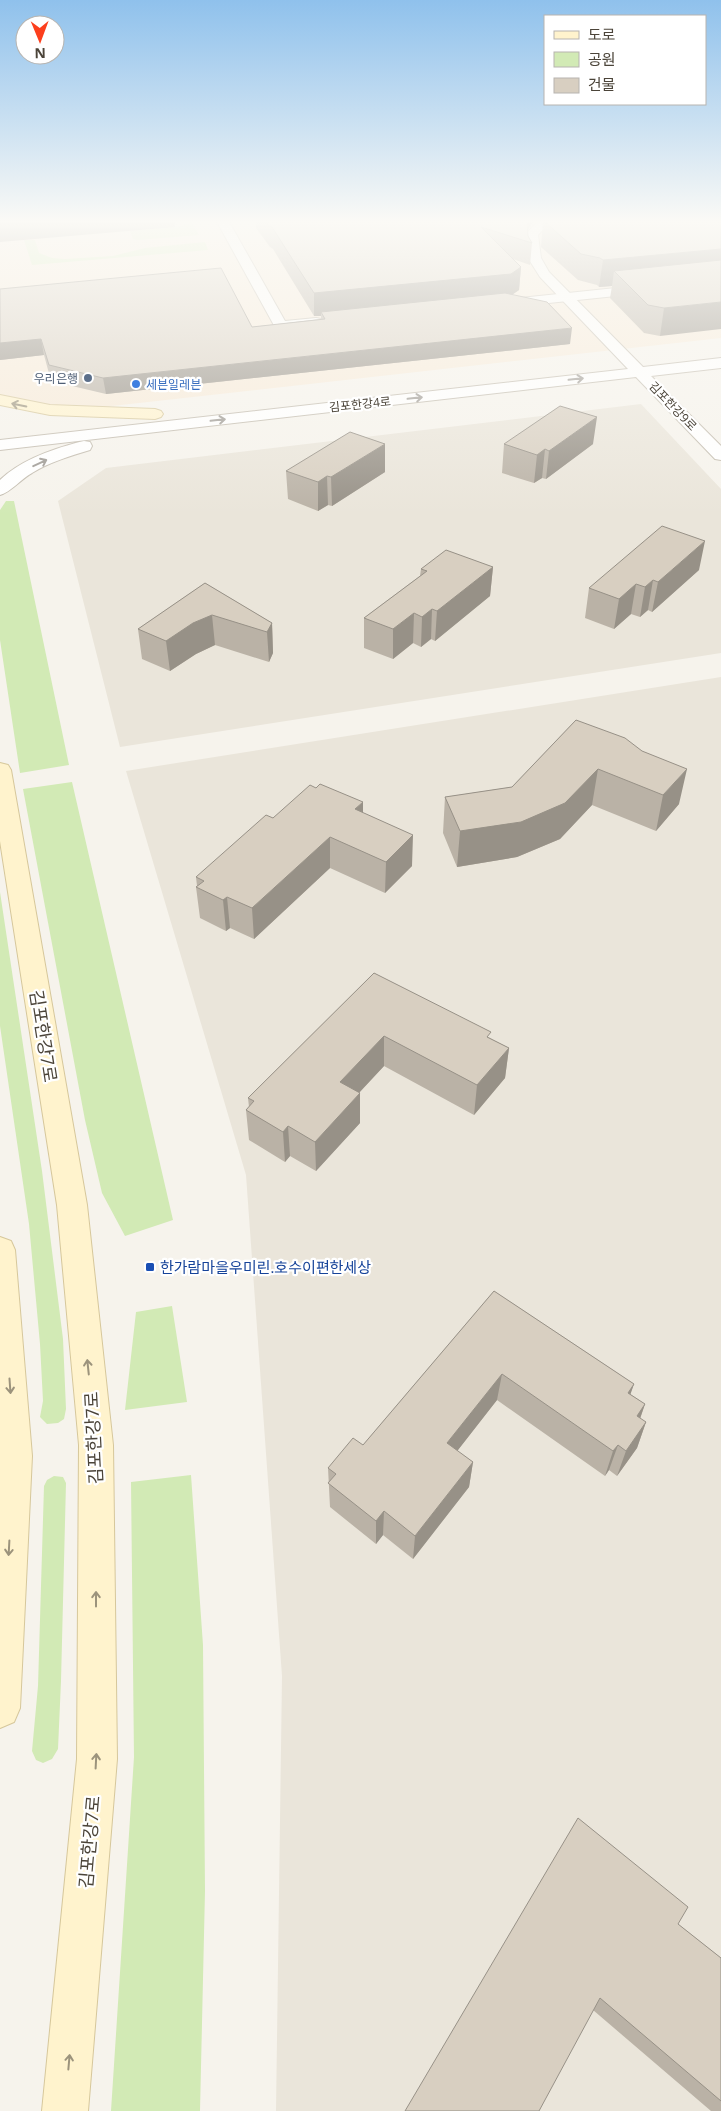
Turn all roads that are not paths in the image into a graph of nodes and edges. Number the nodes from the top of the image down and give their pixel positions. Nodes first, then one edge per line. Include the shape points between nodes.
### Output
1 (277, 319) edge
2 (587, 319) edge
3 (330, 321) edge
4 (721, 350) edge
5 (628, 360) junction
6 (721, 363) edge
7 (640, 372) junction
8 (0, 400) edge
9 (155, 414) junction
10 (170, 425) junction
11 (0, 431) edge
12 (0, 445) edge
13 (721, 455) edge
14 (0, 490) edge
15 (0, 770) edge
16 (0, 1250) edge
17 (0, 1708) edge
18 (65, 2111) edge

1 - 3 street via 281,326
2 - 5 street, 김포한강9로
4 - 5 street, 김포한강4로
5 - 7 street, 김포한강9로
5 - 9 street, 김포한강4로
6 - 7 street, 김포한강4로
10 -> 7 street, 김포한강4로
7 - 13 street, 김포한강9로
9 -> 8 main road via 50,410
9 - 11 street, 김포한강4로
10 - 12 street, 김포한강4로
14 -> 10 street via 28,468 66,452
18 -> 15 main road, 김포한강7로 via 97,1759 96,1445 72,1205
16 -> 17 main road via 15,1456

